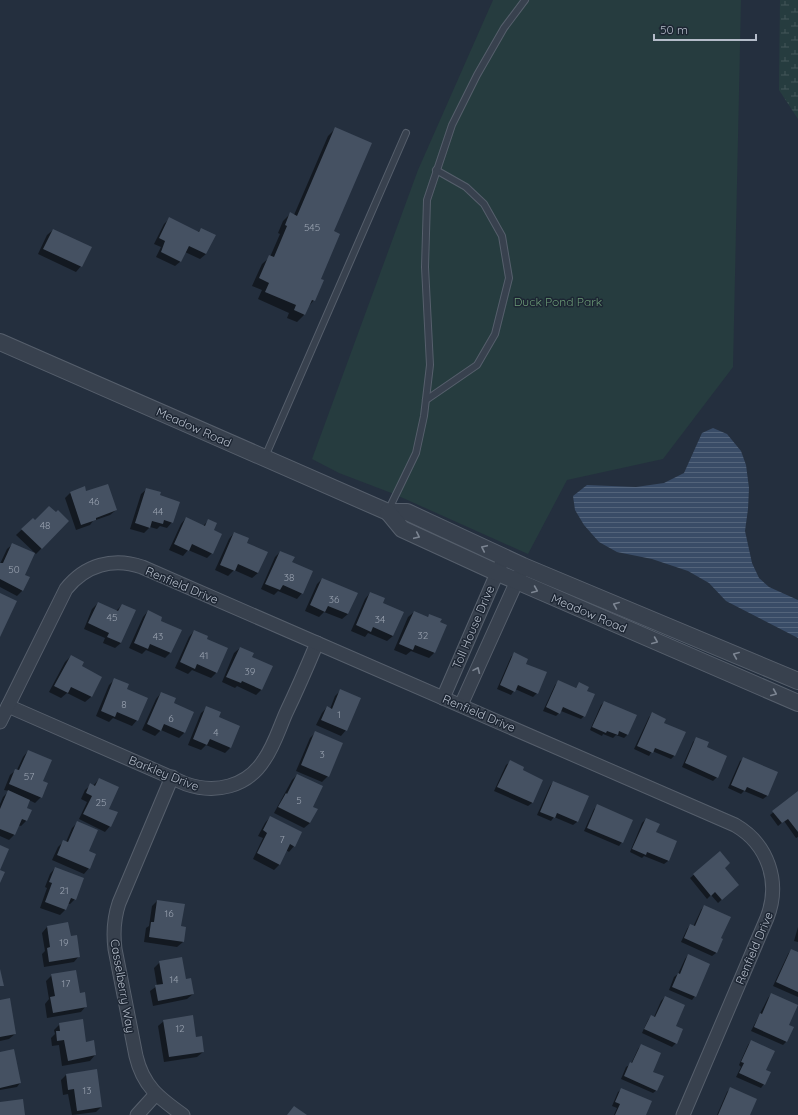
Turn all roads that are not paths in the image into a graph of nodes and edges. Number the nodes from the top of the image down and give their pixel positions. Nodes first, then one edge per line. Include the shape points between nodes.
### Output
1 (525, 0) edge
2 (406, 133) dead end
3 (436, 170) junction
4 (0, 342) edge
5 (426, 400) junction
6 (264, 458) junction
7 (388, 512) junction
8 (504, 557) junction
9 (523, 566) junction
10 (497, 573) junction
11 (516, 582) junction
12 (317, 643) junction
13 (798, 682) edge
14 (443, 698) junction
15 (798, 703) edge
16 (461, 705) junction
17 (8, 706) junction
18 (0, 722) edge
19 (172, 777) junction
20 (156, 1094) junction
21 (137, 1115) edge
22 (184, 1115) edge
23 (683, 1115) edge

1 - 3 lane via 504,28 477,75 452,125
2 - 6 lane
3 - 5 lane via 427,200 424,266 430,365
3 - 5 lane via 466,187 484,204 502,236 509,278 496,334 477,365
4 - 6 street, Meadow Road
5 - 7 lane via 416,453
6 - 7 street, Meadow Road
8 -> 7 street, Meadow Road via 408,512
7 -> 10 street, Meadow Road via 402,529
8 - 9 street, Meadow Road
8 - 10 street, Toll House Drive
9 - 11 street, Toll House Drive
13 -> 9 street, Meadow Road
10 - 11 street, Meadow Road
10 - 14 street, Toll House Drive
11 -> 15 street, Meadow Road
16 -> 11 street, Toll House Drive
12 - 14 street, Renfield Drive
12 - 17 street, Renfield Drive via 142,567 127,563 106,563 90,568 66,589
12 - 19 street, Barkley Drive via 269,752 253,773 240,783 213,789 192,786
14 - 16 street, Renfield Drive
16 - 23 street, Renfield Drive via 729,822 750,836 766,856 773,887 770,912
17 - 18 street, Renfield Drive
17 - 19 street, Barkley Drive
19 - 20 street, Casselberry Way via 120,899 114,928 115,949 136,1056 143,1078
20 - 21 street
20 - 22 street, Casselberry Way

